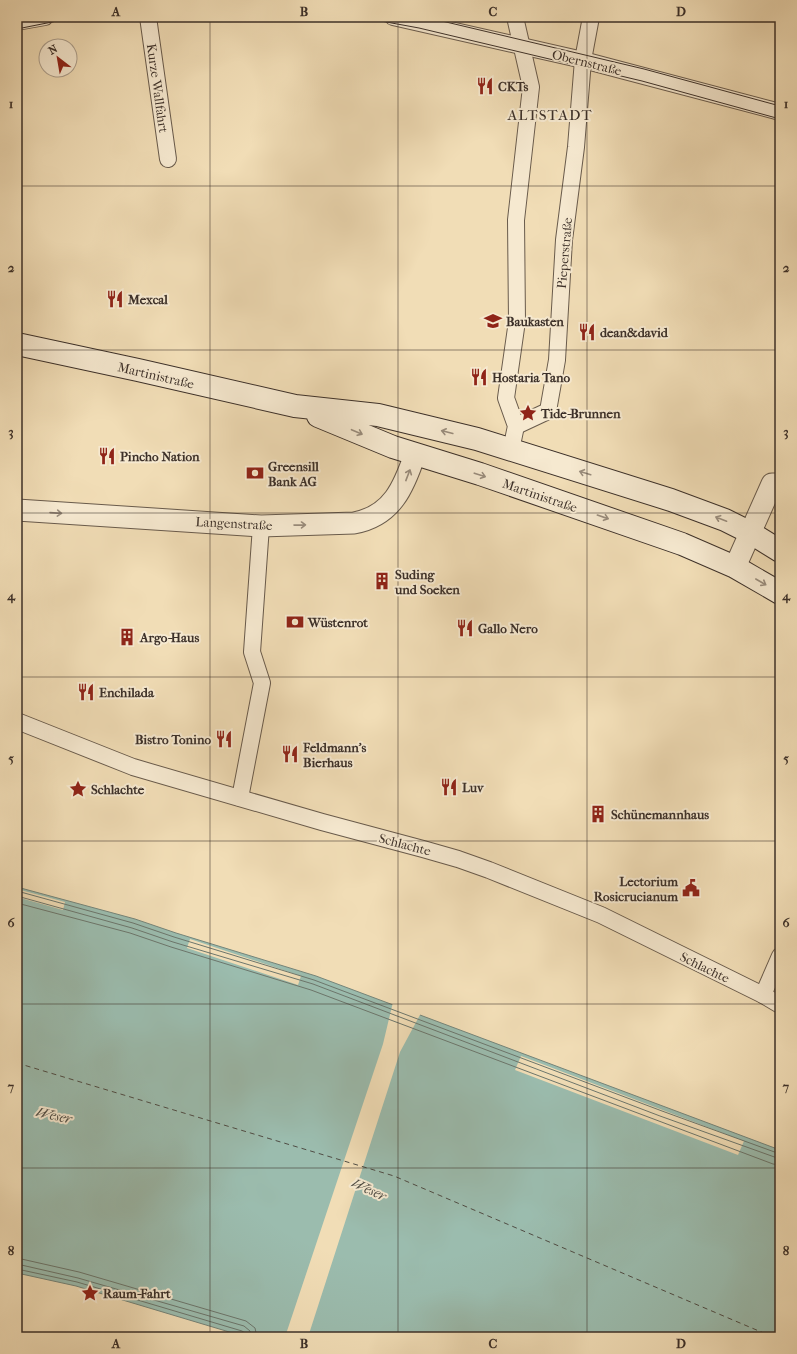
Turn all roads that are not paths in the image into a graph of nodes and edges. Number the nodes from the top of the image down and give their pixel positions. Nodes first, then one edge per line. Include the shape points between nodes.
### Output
1 (45, 17) edge
2 (148, 17) edge
3 (393, 17) edge
4 (515, 17) edge
5 (591, 17) edge
6 (17, 22) edge
7 (522, 46) junction
8 (583, 60) junction
9 (780, 112) edge
10 (168, 159) dead end
11 (17, 344) edge
12 (295, 406) junction
13 (516, 426) junction
14 (511, 450) junction
15 (415, 454) junction
16 (780, 484) edge
17 (17, 510) edge
18 (261, 526) junction
19 (750, 533) junction
20 (780, 551) edge
21 (735, 567) junction
22 (780, 593) edge
23 (17, 720) edge
24 (240, 798) junction
25 (780, 956) edge
26 (763, 995) junction
27 (780, 1005) edge

1 - 6 street
2 - 10 street, Kurze Wallfahrt
3 - 7 street, Obernstraße
4 - 7 street
5 - 8 street
7 - 8 street, Obernstraße
7 - 13 street via 531,87 516,220 517,321 506,398
8 - 9 street, Obernstraße
8 - 13 street, Pieperstraße via 576,147 564,240 557,360 548,411
11 - 12 main road, Martinistraße
14 -> 12 main road, Martinistraße via 378,415
12 -> 15 main road, Martinistraße
13 - 14 street
19 -> 14 main road, Martinistraße via 725,520 671,500
18 -> 15 street, Langenstraße via 366,521 396,498
15 -> 21 main road, Martinistraße via 682,544
16 - 19 street via 772,484
17 -> 18 street, Langenstraße
18 - 24 street via 252,652 262,683
19 - 20 main road, Martinistraße
19 - 21 street
21 -> 22 main road, Martinistraße
23 - 24 street, Schlachte via 133,767
24 - 26 street, Schlachte via 489,870 601,915
25 - 26 street
26 - 27 street, Schlachte

